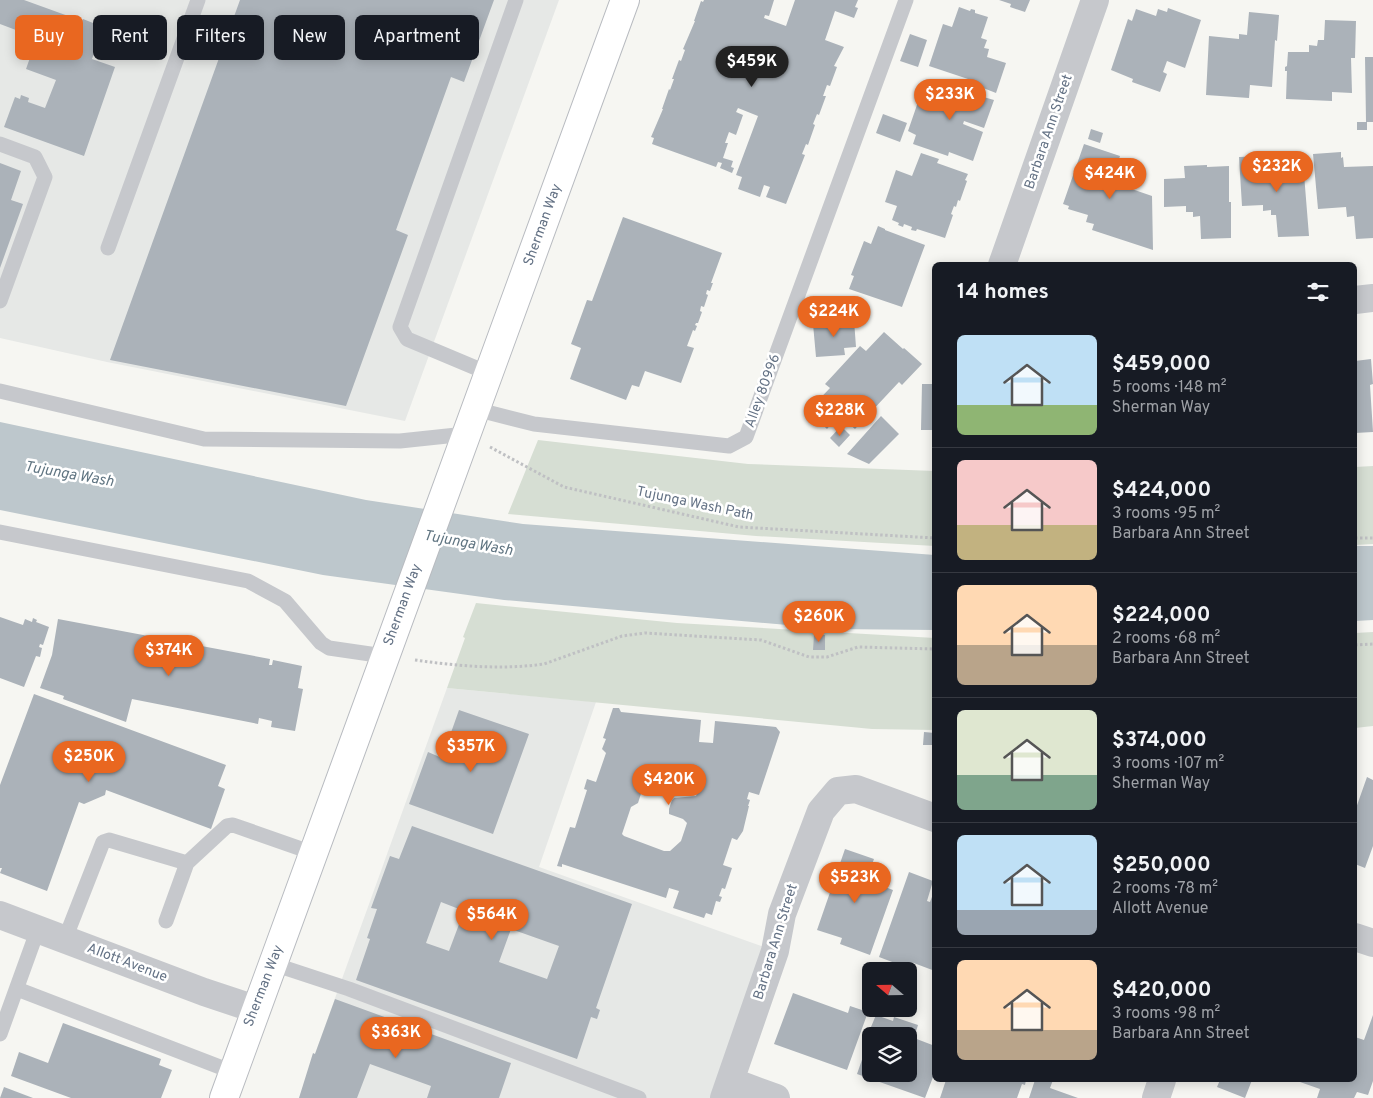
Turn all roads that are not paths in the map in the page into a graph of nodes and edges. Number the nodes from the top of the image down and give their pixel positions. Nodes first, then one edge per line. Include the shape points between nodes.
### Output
1 (198, 0) edge
2 (516, 0) edge
3 (625, 0) edge
4 (906, 0) edge
5 (1095, 0) edge
6 (0, 144) edge
7 (108, 248) dead end
8 (1003, 262) edge
9 (1373, 298) edge
10 (1357, 300) edge
11 (0, 301) edge
12 (488, 373) junction
13 (0, 391) edge
14 (475, 409) junction
15 (466, 434) junction
16 (0, 532) edge
17 (389, 644) junction
18 (932, 817) edge
19 (313, 853) junction
20 (187, 863) junction
21 (0, 915) edge
22 (166, 921) dead end
23 (38, 929) junction
24 (1357, 938) edge
25 (65, 940) junction
26 (1373, 943) edge
27 (273, 964) junction
28 (17, 989) junction
29 (256, 1009) junction
30 (0, 1034) edge
31 (233, 1072) junction
32 (1161, 1082) edge
33 (727, 1090) edge
34 (224, 1098) edge
35 (639, 1098) edge
36 (776, 1098) edge
37 (1156, 1098) edge

1 - 7 lane
2 - 12 lane via 400,326 407,339
3 - 12 main road, Sherman Way
4 - 14 lane, Alley 80996 via 746,437 729,446 534,424
5 - 8 street, Barbara Ann Street
6 - 11 lane via 35,157 45,177
9 - 10 street
12 - 14 main road, Sherman Way
13 - 15 lane via 204,439 400,440
14 - 15 main road, Sherman Way
15 - 17 main road, Sherman Way
16 - 17 lane via 248,582 285,601 329,648
17 - 19 main road, Sherman Way
18 - 33 street, Barbara Ann Street via 856,789 838,791 821,811 782,914 775,952
19 - 20 lane via 233,825 227,826
19 - 27 main road, Sherman Way
20 - 22 lane
20 - 25 lane via 109,840 103,842
21 - 23 street, Allott Avenue
23 - 25 street, Allott Avenue
23 - 28 lane
24 - 26 street
25 - 29 street, Allott Avenue
27 - 29 main road, Sherman Way
27 - 35 lane via 349,989
28 - 30 lane
28 - 31 lane
29 - 31 main road, Sherman Way
31 - 34 main road, Sherman Way
32 - 37 street
33 - 36 street

